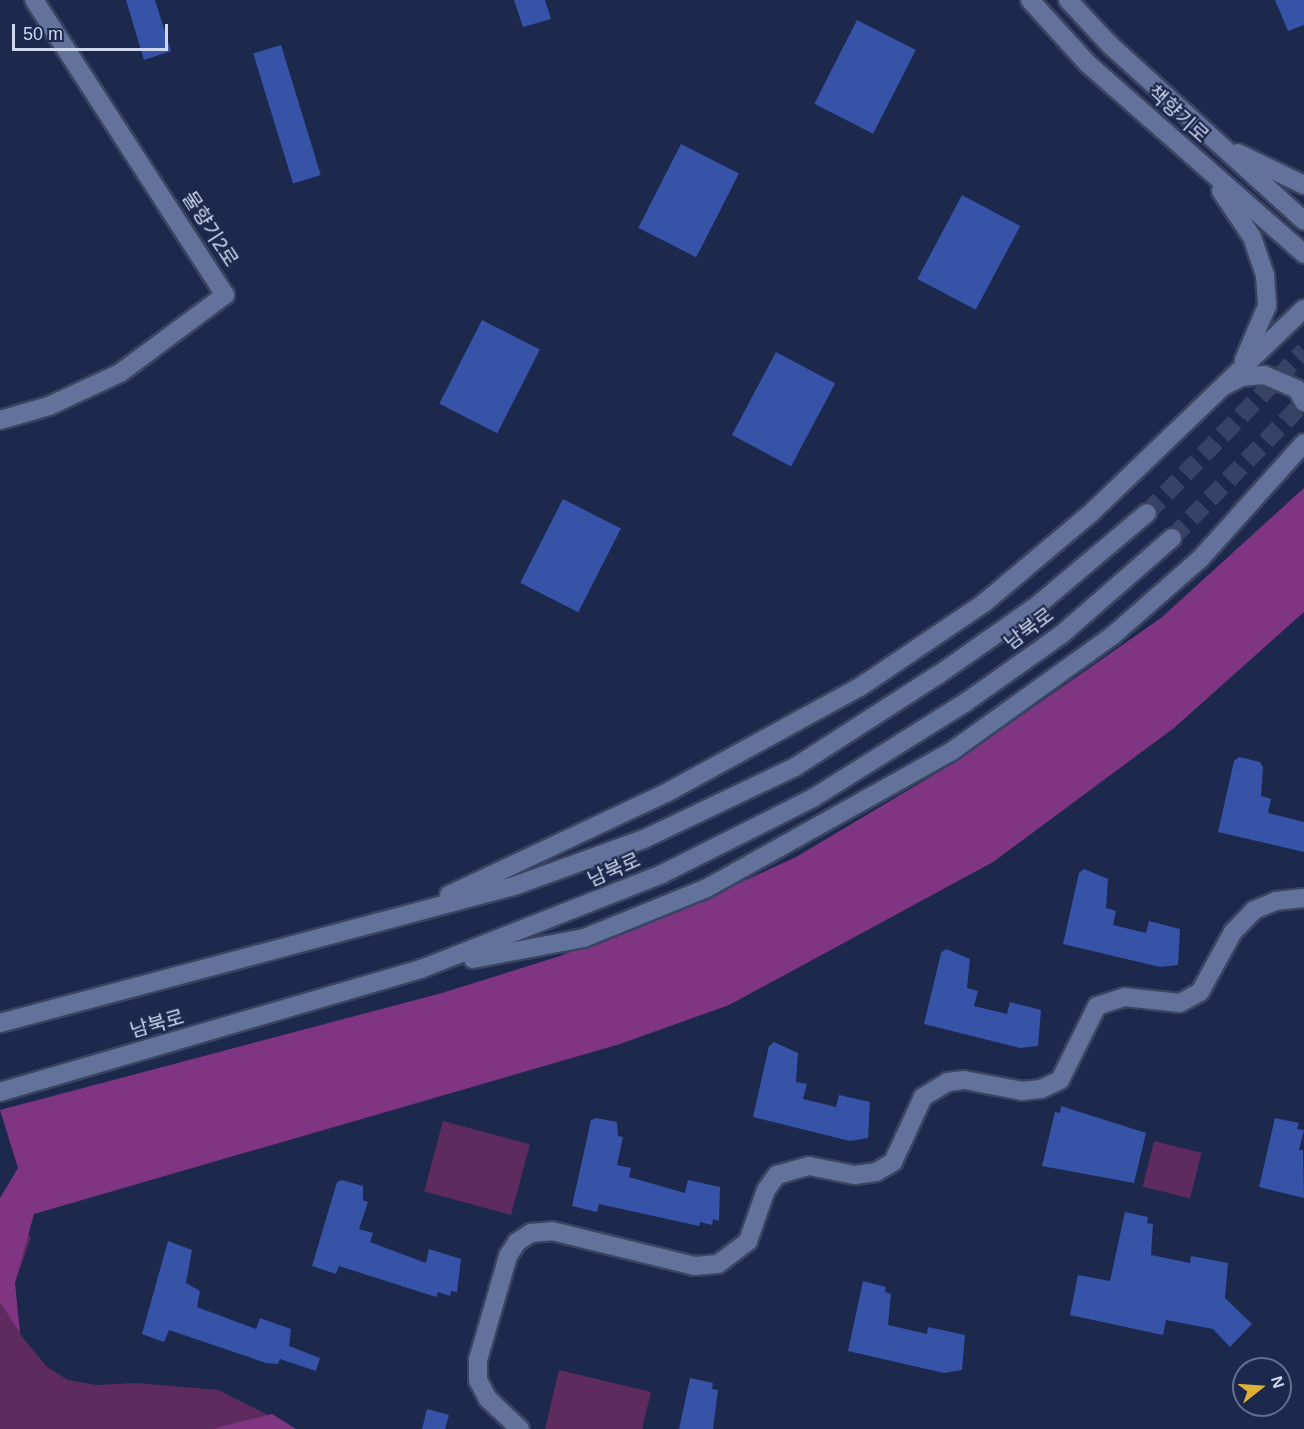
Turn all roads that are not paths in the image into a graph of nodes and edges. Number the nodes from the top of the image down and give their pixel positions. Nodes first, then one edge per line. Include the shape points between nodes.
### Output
1 (34, 0) edge
2 (1030, 0) edge
3 (1068, 0) edge
4 (1219, 143) junction
5 (1206, 170) junction
6 (1304, 185) edge
7 (1304, 221) edge
8 (1304, 254) edge
9 (1304, 309) edge
10 (1241, 365) junction
11 (1216, 391) junction
12 (1304, 402) edge
13 (0, 420) edge
14 (1304, 427) edge
15 (1304, 443) edge
16 (1295, 457) edge
17 (1147, 513) tunnel mouth
18 (1172, 538) tunnel mouth
19 (1304, 898) edge
20 (408, 914) junction
21 (421, 969) junction
22 (0, 1023) edge
23 (0, 1092) edge
24 (520, 1429) edge

1 - 13 main road, 물향기2로 via 225,295 120,373 49,406
2 - 5 main road, 책향기로 via 1089,64
3 - 4 main road, 책향기로 via 1109,44
4 - 6 main road
4 - 7 main road, 책향기로
5 - 8 main road, 책향기로
5 - 10 main road via 1252,237 1265,275 1267,306
9 - 10 main road
10 - 11 main road
11 - 12 main road via 1240,377 1264,375 1297,389
11 - 20 main road via 1091,513 993,595 860,687 666,793
14 - 16 main road
15 - 16 main road
16 - 21 main road via 1200,559 1121,628 952,752 707,888 584,938
17 - 20 main road, 남북로 via 1039,604 795,766 644,839 514,886
18 - 21 main road, 남북로 via 1062,634 966,702 813,798 599,901
19 - 24 main road via 1276,901 1254,910 1233,932 1200,992 1180,1003 1125,997 1098,1006 1060,1080 1041,1089 1022,1091 964,1080 948,1082 923,1097 893,1162 876,1172 855,1175 809,1166 777,1175 766,1190 748,1241 718,1264 695,1266 552,1231 531,1233 507,1256 478,1360 478,1380 488,1399
20 - 22 main road, 남북로
21 - 23 main road, 남북로

